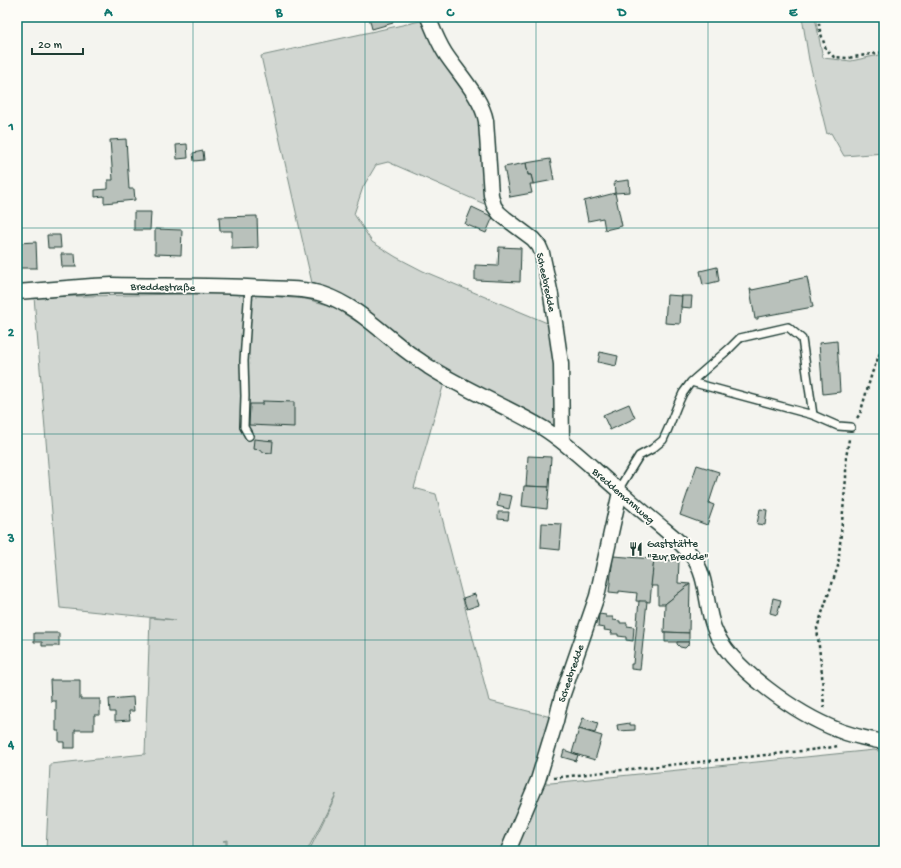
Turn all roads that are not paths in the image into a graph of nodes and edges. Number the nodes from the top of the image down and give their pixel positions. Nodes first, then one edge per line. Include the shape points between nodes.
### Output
1 (428, 17) edge
2 (249, 287) junction
3 (308, 291) joint
4 (17, 292) edge
5 (691, 382) junction
6 (813, 415) junction
7 (851, 427) road end
8 (249, 436) dead end
9 (562, 441) junction
10 (619, 491) junction
11 (884, 742) edge
12 (508, 851) edge

1 - 9 street, Scheebredde via 445,53 485,114 494,206 499,213 533,239 542,253 561,364
2 - 3 street, Breddestraße
2 - 4 street, Breddestraße via 112,285
2 - 8 lane via 244,361 244,427
3 - 9 street, Breddemannweg via 346,306 432,369
5 - 6 lane
5 - 6 lane via 740,338 788,327 802,339
5 - 10 lane via 683,392 663,440 639,456
6 - 7 lane via 838,426
9 - 10 street, Breddemannweg
10 - 11 street, Breddemannweg via 694,557 702,576 714,628 729,652 746,670 799,710 824,724 839,731
10 - 12 street, Scheebredde via 597,596 558,708 538,780

